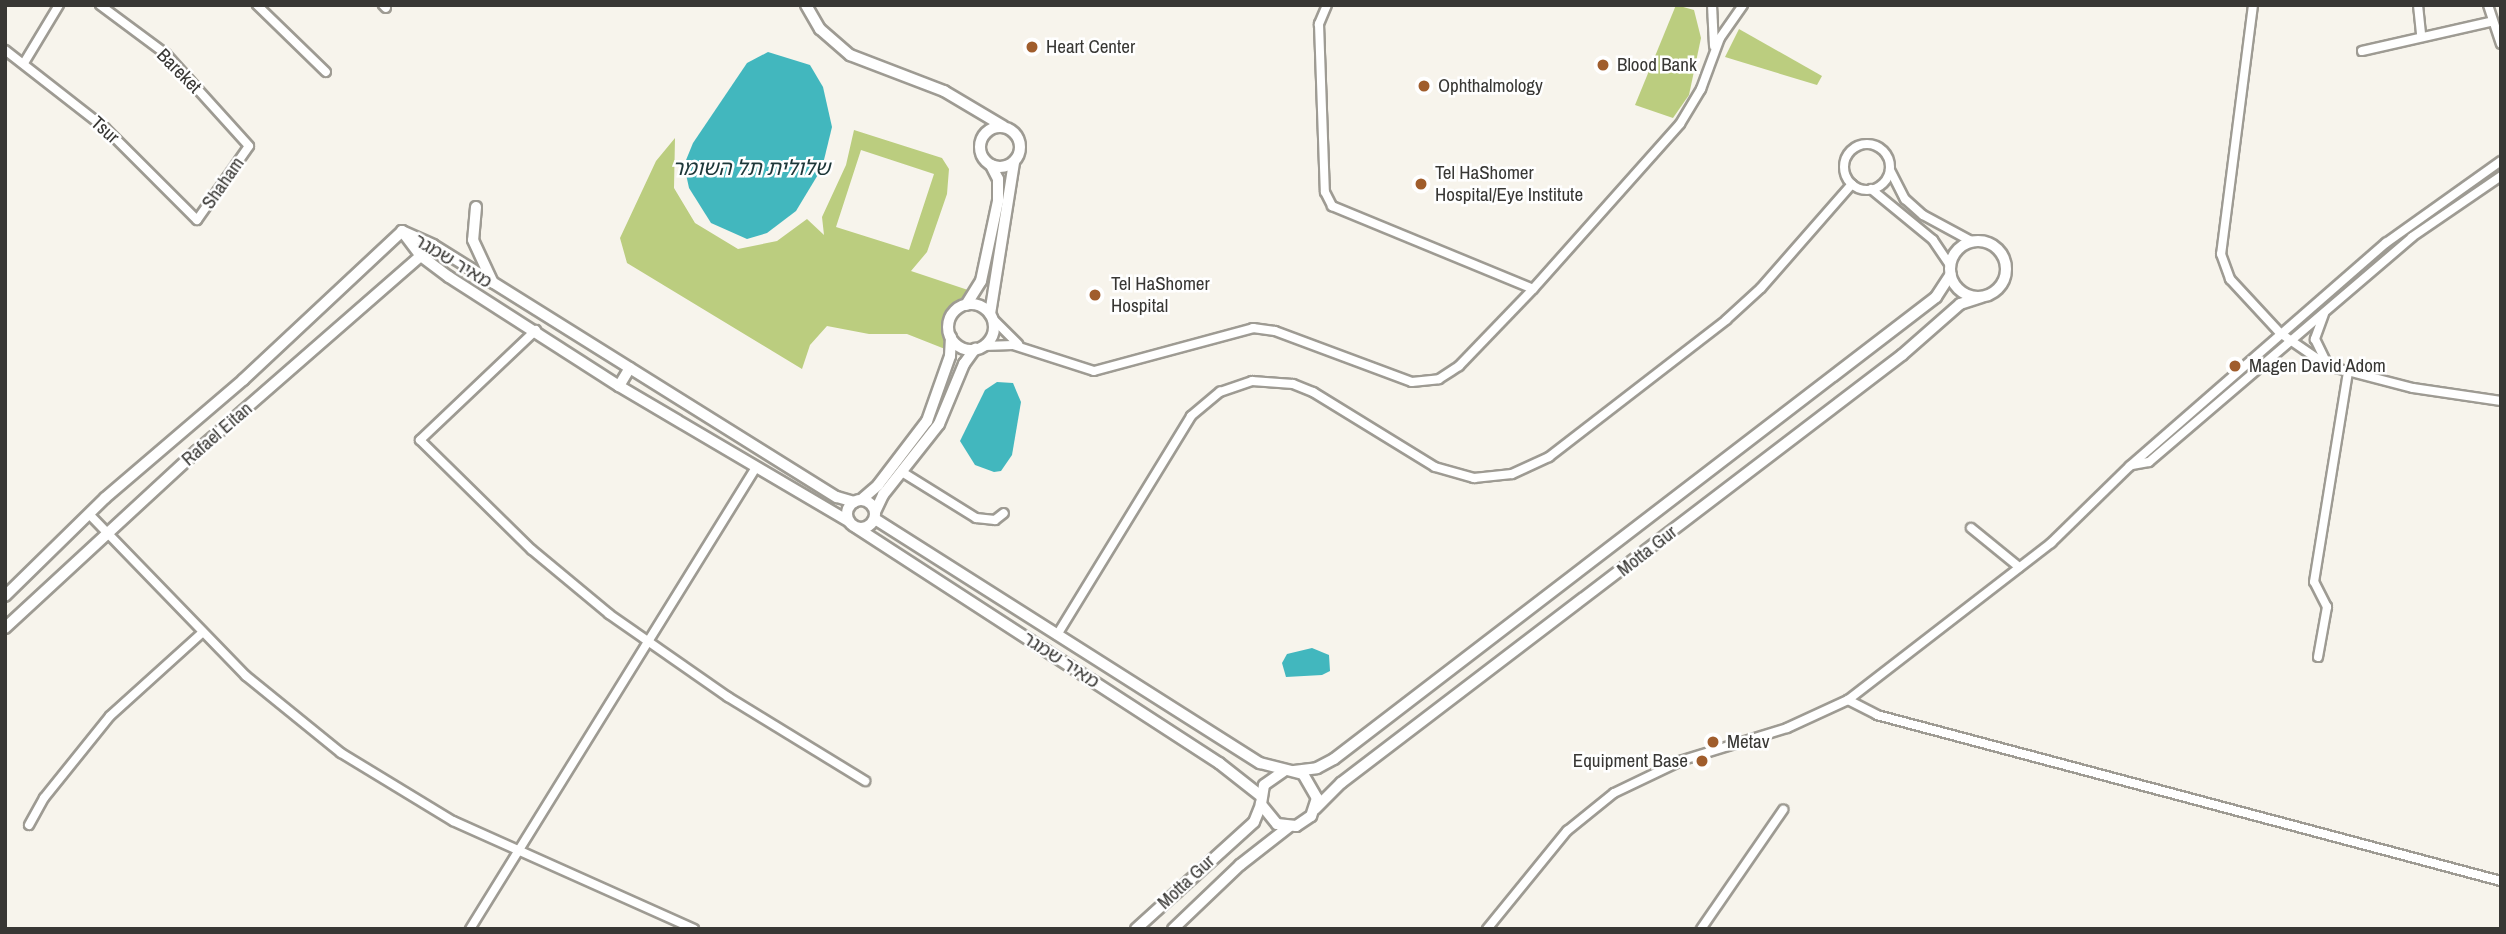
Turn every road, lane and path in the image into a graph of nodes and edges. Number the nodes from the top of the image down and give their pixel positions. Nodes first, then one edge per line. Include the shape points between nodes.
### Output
1 (60, 5) edge
2 (100, 5) edge
3 (257, 5) edge
4 (806, 5) edge
5 (1327, 5) edge
6 (2253, 5) edge
7 (2418, 5) edge
8 (2488, 5) edge
9 (1740, 7) edge
10 (1710, 10) edge
11 (1734, 22) junction
12 (2490, 22) junction
13 (2421, 35) junction
14 (2501, 44) edge
15 (1715, 48) junction
16 (5, 50) edge
17 (2362, 51) dead end
18 (24, 63) junction
19 (326, 72) dead end
20 (968, 108) junction
21 (1003, 126) junction
22 (981, 139) junction
23 (249, 146) joint
24 (2501, 161) edge
25 (1014, 162) junction
26 (991, 165) junction
27 (1890, 170) junction
28 (2501, 176) edge
29 (1852, 184) junction
30 (1871, 189) junction
31 (477, 207) dead end
32 (197, 220) joint
33 (402, 231) junction
34 (1973, 242) junction
35 (433, 245) junction
36 (421, 256) junction
37 (1950, 270) junction
38 (495, 287) junction
39 (1533, 289) junction
40 (1981, 297) junction
41 (966, 304) junction
42 (2326, 310) junction
43 (991, 316) junction
44 (536, 330) junction
45 (2280, 333) junction
46 (951, 337) junction
47 (2290, 342) junction
48 (980, 347) junction
49 (1023, 348) junction
50 (2328, 366) junction
51 (630, 368) junction
52 (2348, 373) junction
53 (619, 386) junction
54 (2501, 401) edge
55 (2130, 466) junction
56 (754, 469) junction
57 (902, 471) junction
58 (857, 501) junction
59 (1004, 513) dead end
60 (89, 514) junction
61 (875, 516) junction
62 (848, 521) junction
63 (857, 528) junction
64 (1971, 528) dead end
65 (107, 534) junction
66 (2019, 567) junction
67 (5, 596) edge
68 (5, 628) edge
69 (202, 633) junction
70 (1057, 635) junction
71 (647, 642) junction
72 (2318, 657) dead end
73 (1848, 700) junction
74 (1289, 771) junction
75 (865, 781) dead end
76 (1261, 800) junction
77 (1315, 809) junction
78 (1783, 810) dead end
79 (29, 825) dead end
80 (1290, 827) junction
81 (517, 851) junction
82 (2501, 881) edge
83 (470, 929) edge
84 (694, 929) edge
85 (1136, 929) edge
86 (1173, 929) edge
87 (1487, 929) edge
88 (1701, 929) edge

1 - 18 street
2 - 23 street, Bareket via 166,54
3 - 19 street
4 - 20 street via 820,29 850,55 931,85
5 - 39 street via 1319,24 1327,200 1339,212
6 - 45 street via 2221,254 2230,279
7 - 13 street
8 - 12 street
9 - 11 street
10 - 11 street via 1724,25
10 - 15 street
11 - 15 street
12 - 13 street
12 - 14 street
13 - 17 street
15 - 39 street via 1701,89 1680,124
16 - 18 street, Tsur
18 - 32 street, Tsur via 104,128
20 - 21 street
20 - 22 street
21 - 22 street via 990,129
21 - 25 street via 1020,141
22 - 26 street via 980,153
23 - 32 street, Shaham
24 - 45 street via 2386,243
25 - 26 street
25 - 43 street
26 - 41 street via 999,179 998,201 981,281
27 - 29 street via 1882,150 1860,145 1844,162
27 - 30 street via 1883,183
27 - 34 street via 1905,199 1923,215
28 - 42 street via 2412,237
29 - 30 street
29 - 70 street via 1761,289 1726,320 1549,457 1512,474 1474,478 1435,467 1293,384 1252,382 1220,392 1191,416
30 - 37 street via 1933,240
31 - 38 street via 473,240
33 - 35 street, מאיר שמגר
33 - 36 street, מאיר שמגר
33 - 60 main road, Rafael Eitan
34 - 37 street, Motta Gur via 1960,247
34 - 40 street, Motta Gur via 1997,248 2005,264 2000,286
35 - 36 main road, Rafael Eitan
35 - 38 street, מאיר שמגר
36 - 44 street, מאיר שמגר
36 - 65 main road, Rafael Eitan
37 - 40 street via 1960,290
37 - 74 street, Motta Gur via 1936,297 1334,759 1317,768
38 - 51 street, מאיר שמגר
39 - 49 street via 1459,366 1427,382 1398,378 1266,329 1233,331 1094,370 1073,368
40 - 77 street, Motta Gur via 1960,304 1902,355 1341,783
41 - 43 street via 980,306
41 - 46 street via 950,318
42 - 47 street
42 - 50 street via 2315,339
43 - 48 street via 992,336
43 - 49 street
44 - 53 street, מאיר שמגר
44 - 71 street via 420,440 532,550
45 - 47 street
45 - 55 street
46 - 48 street via 963,348
46 - 58 street via 950,356 927,421 878,485
47 - 50 street
47 - 55 street via 2149,462
48 - 49 street
48 - 57 street via 964,364 939,424
50 - 52 street
51 - 53 street
51 - 58 street, מאיר שמגר via 837,497
52 - 54 street
52 - 72 street via 2315,582 2327,607
53 - 56 street, מאיר שמגר
55 - 66 street via 2051,543
56 - 62 street, מאיר שמגר
56 - 71 street
57 - 59 street via 976,518 995,520
57 - 61 street
58 - 61 street
58 - 62 street via 848,508
60 - 65 street
60 - 67 main road, Rafael Eitan
61 - 63 street via 866,528
61 - 70 street, מאיר שמגר
62 - 63 street
63 - 76 street, מאיר שמגר via 1219,763
64 - 66 street
65 - 68 main road, Rafael Eitan
65 - 69 street
66 - 73 street
69 - 79 street via 110,716 44,797
69 - 81 street via 270,698 341,753 430,809
70 - 74 street, מאיר שמגר via 1261,763
71 - 75 street
71 - 81 street
73 - 82 street via 1877,715
73 - 87 street via 1787,728 1683,760 1614,793 1567,831
74 - 76 street via 1268,780
74 - 77 street via 1315,789
76 - 80 street via 1269,819
76 - 85 street, Motta Gur via 1254,822
77 - 80 street via 1304,822
78 - 88 street
80 - 86 street, Motta Gur via 1240,865
81 - 83 street
81 - 84 street

